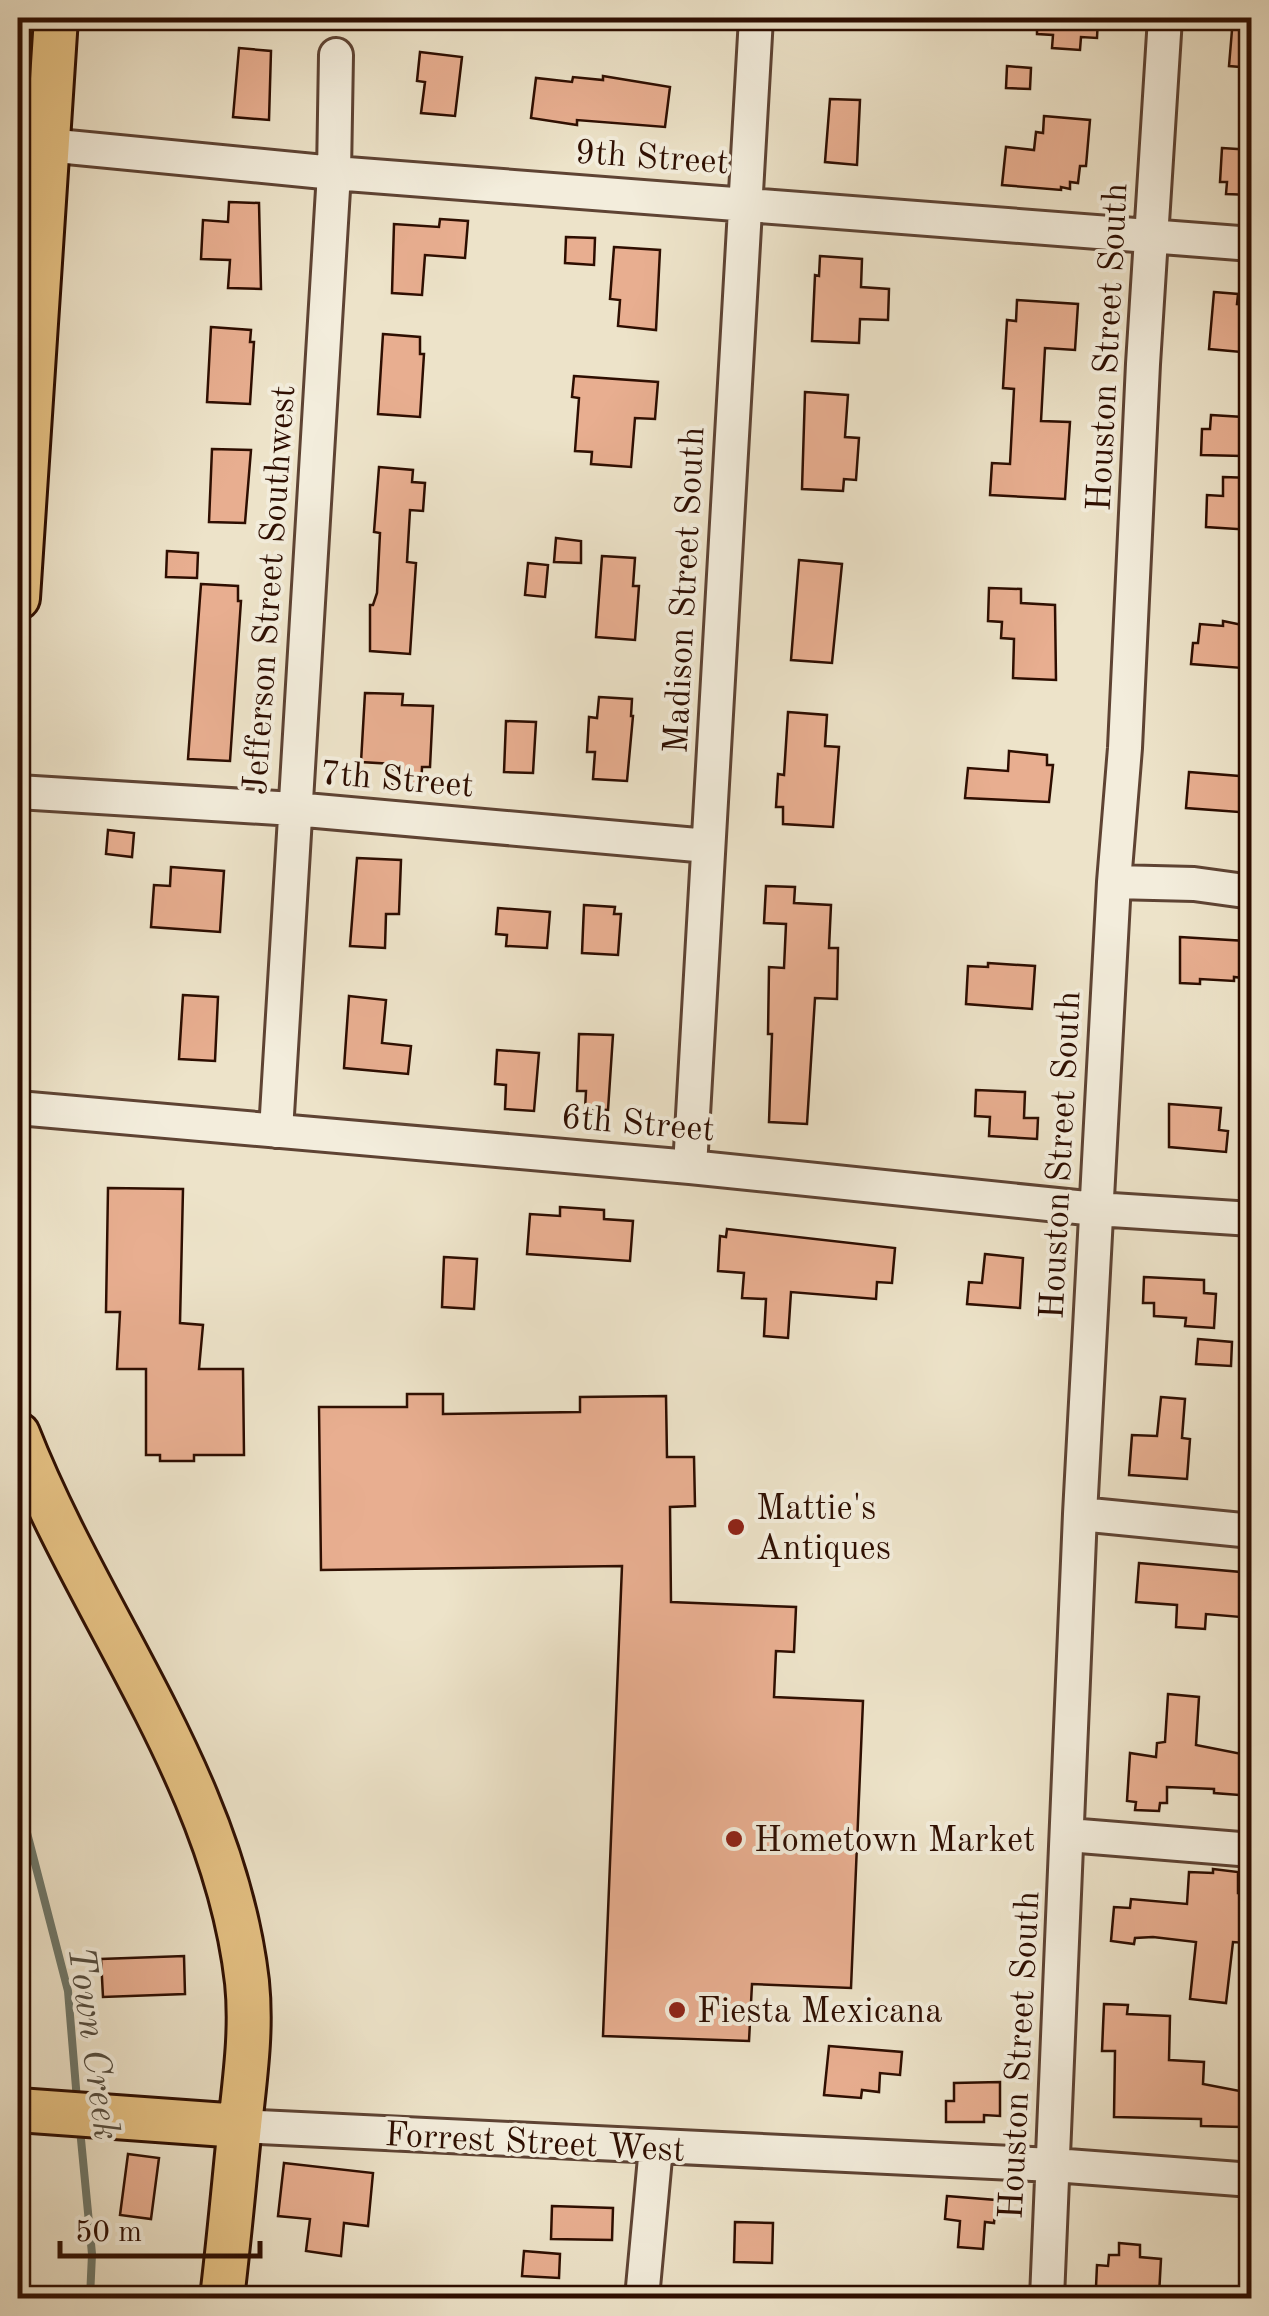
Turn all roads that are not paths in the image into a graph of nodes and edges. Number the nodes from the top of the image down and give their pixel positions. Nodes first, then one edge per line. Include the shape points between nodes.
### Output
1 (56, 18) edge
2 (756, 18) edge
3 (1165, 18) edge
4 (336, 55) dead end
5 (48, 145) junction
6 (334, 172) junction
7 (745, 202) junction
8 (1153, 236) junction
9 (1252, 244) edge
10 (18, 598) edge
11 (18, 792) edge
12 (294, 808) junction
13 (708, 846) junction
14 (1114, 882) junction
15 (1252, 892) edge
16 (18, 1108) edge
17 (276, 1131) junction
18 (690, 1166) junction
19 (1096, 1209) junction
20 (1252, 1219) edge
21 (18, 1434) edge
22 (1080, 1514) junction
23 (1252, 1531) edge
24 (1068, 1835) junction
25 (1252, 1850) edge
26 (31, 2112) edge
27 (240, 2126) junction
28 (656, 2148) junction
29 (1054, 2165) junction
30 (1252, 2180) edge
31 (222, 2298) edge
32 (642, 2298) edge
33 (1047, 2298) edge

1 - 5 main road
2 - 7 street, Madison Street South
3 - 8 street, Houston Street South
4 - 6 street, Jefferson Street Southwest
5 - 6 street, 9th Street
5 - 10 main road
6 - 7 street, 9th Street
6 - 12 street, Jefferson Street Southwest
7 - 8 street, 9th Street
7 - 13 street, Madison Street South
8 - 9 street, 9th Street
8 - 14 street, Houston Street South
11 - 12 street, 7th Street
12 - 13 street, 7th Street
12 - 17 street, Jefferson Street Southwest
13 - 18 street, Madison Street South
14 - 15 street
14 - 19 street, Houston Street South
16 - 17 street, 6th Street
17 - 18 street, 6th Street
18 - 19 street, 6th Street
19 - 20 street, 6th Street
19 - 22 street, Houston Street South
21 - 27 main road via 40,1492 192,1786 221,1863 247,1983
22 - 23 street
22 - 24 street, Houston Street South
24 - 25 street
24 - 29 street, Houston Street South
26 - 27 main road, Forrest Street West
27 - 28 street, Forrest Street West
27 - 31 main road
28 - 29 street, Forrest Street West
28 - 32 street
29 - 30 street, Forrest Street West
29 - 33 street, Houston Street South

